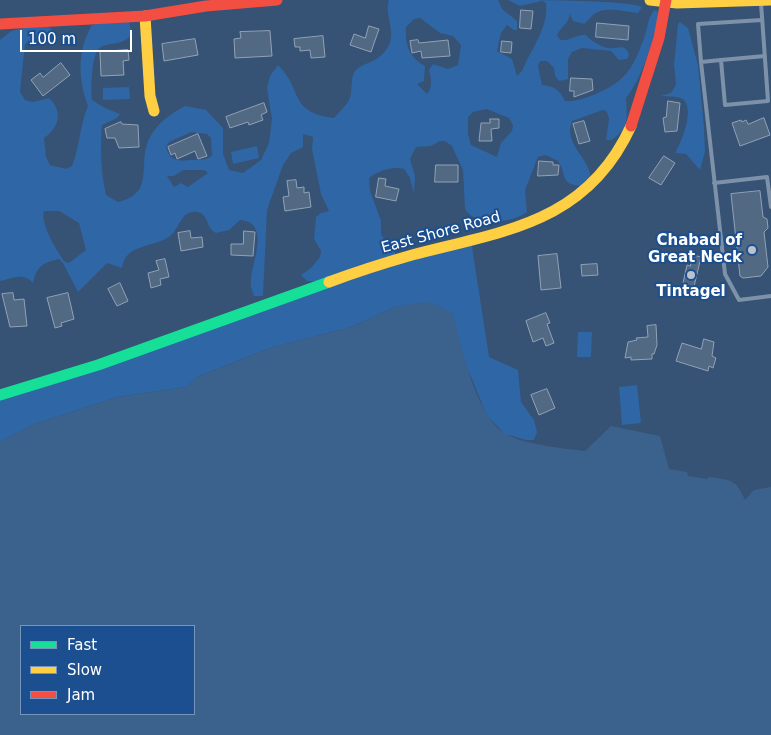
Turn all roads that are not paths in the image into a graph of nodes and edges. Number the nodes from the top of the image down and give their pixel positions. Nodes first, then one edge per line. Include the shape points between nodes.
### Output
1 (277, 0) edge
2 (650, 0) edge
3 (760, 0) edge
4 (771, 0) edge
5 (666, 1) edge
6 (145, 16) junction
7 (762, 20) junction
8 (0, 24) edge
9 (764, 56) junction
10 (721, 60) junction
11 (701, 62) junction
12 (154, 111) dead end
13 (714, 183) junction
14 (771, 207) edge
15 (771, 296) edge
16 (0, 395) edge

1 - 6 main road via 206,6
2 - 5 main road
3 - 4 main road
3 - 5 main road
3 - 7 lane
5 - 16 main road, East Shore Road via 638,110 622,146 598,179 553,214 520,228 380,265 60,378
6 - 8 main road
6 - 12 main road via 150,100
7 - 9 lane
7 - 11 lane via 698,24
9 - 10 lane
9 - 10 lane via 768,101 725,105
10 - 11 lane
11 - 13 lane
13 - 14 lane via 767,177
13 - 15 lane via 725,274 739,300

